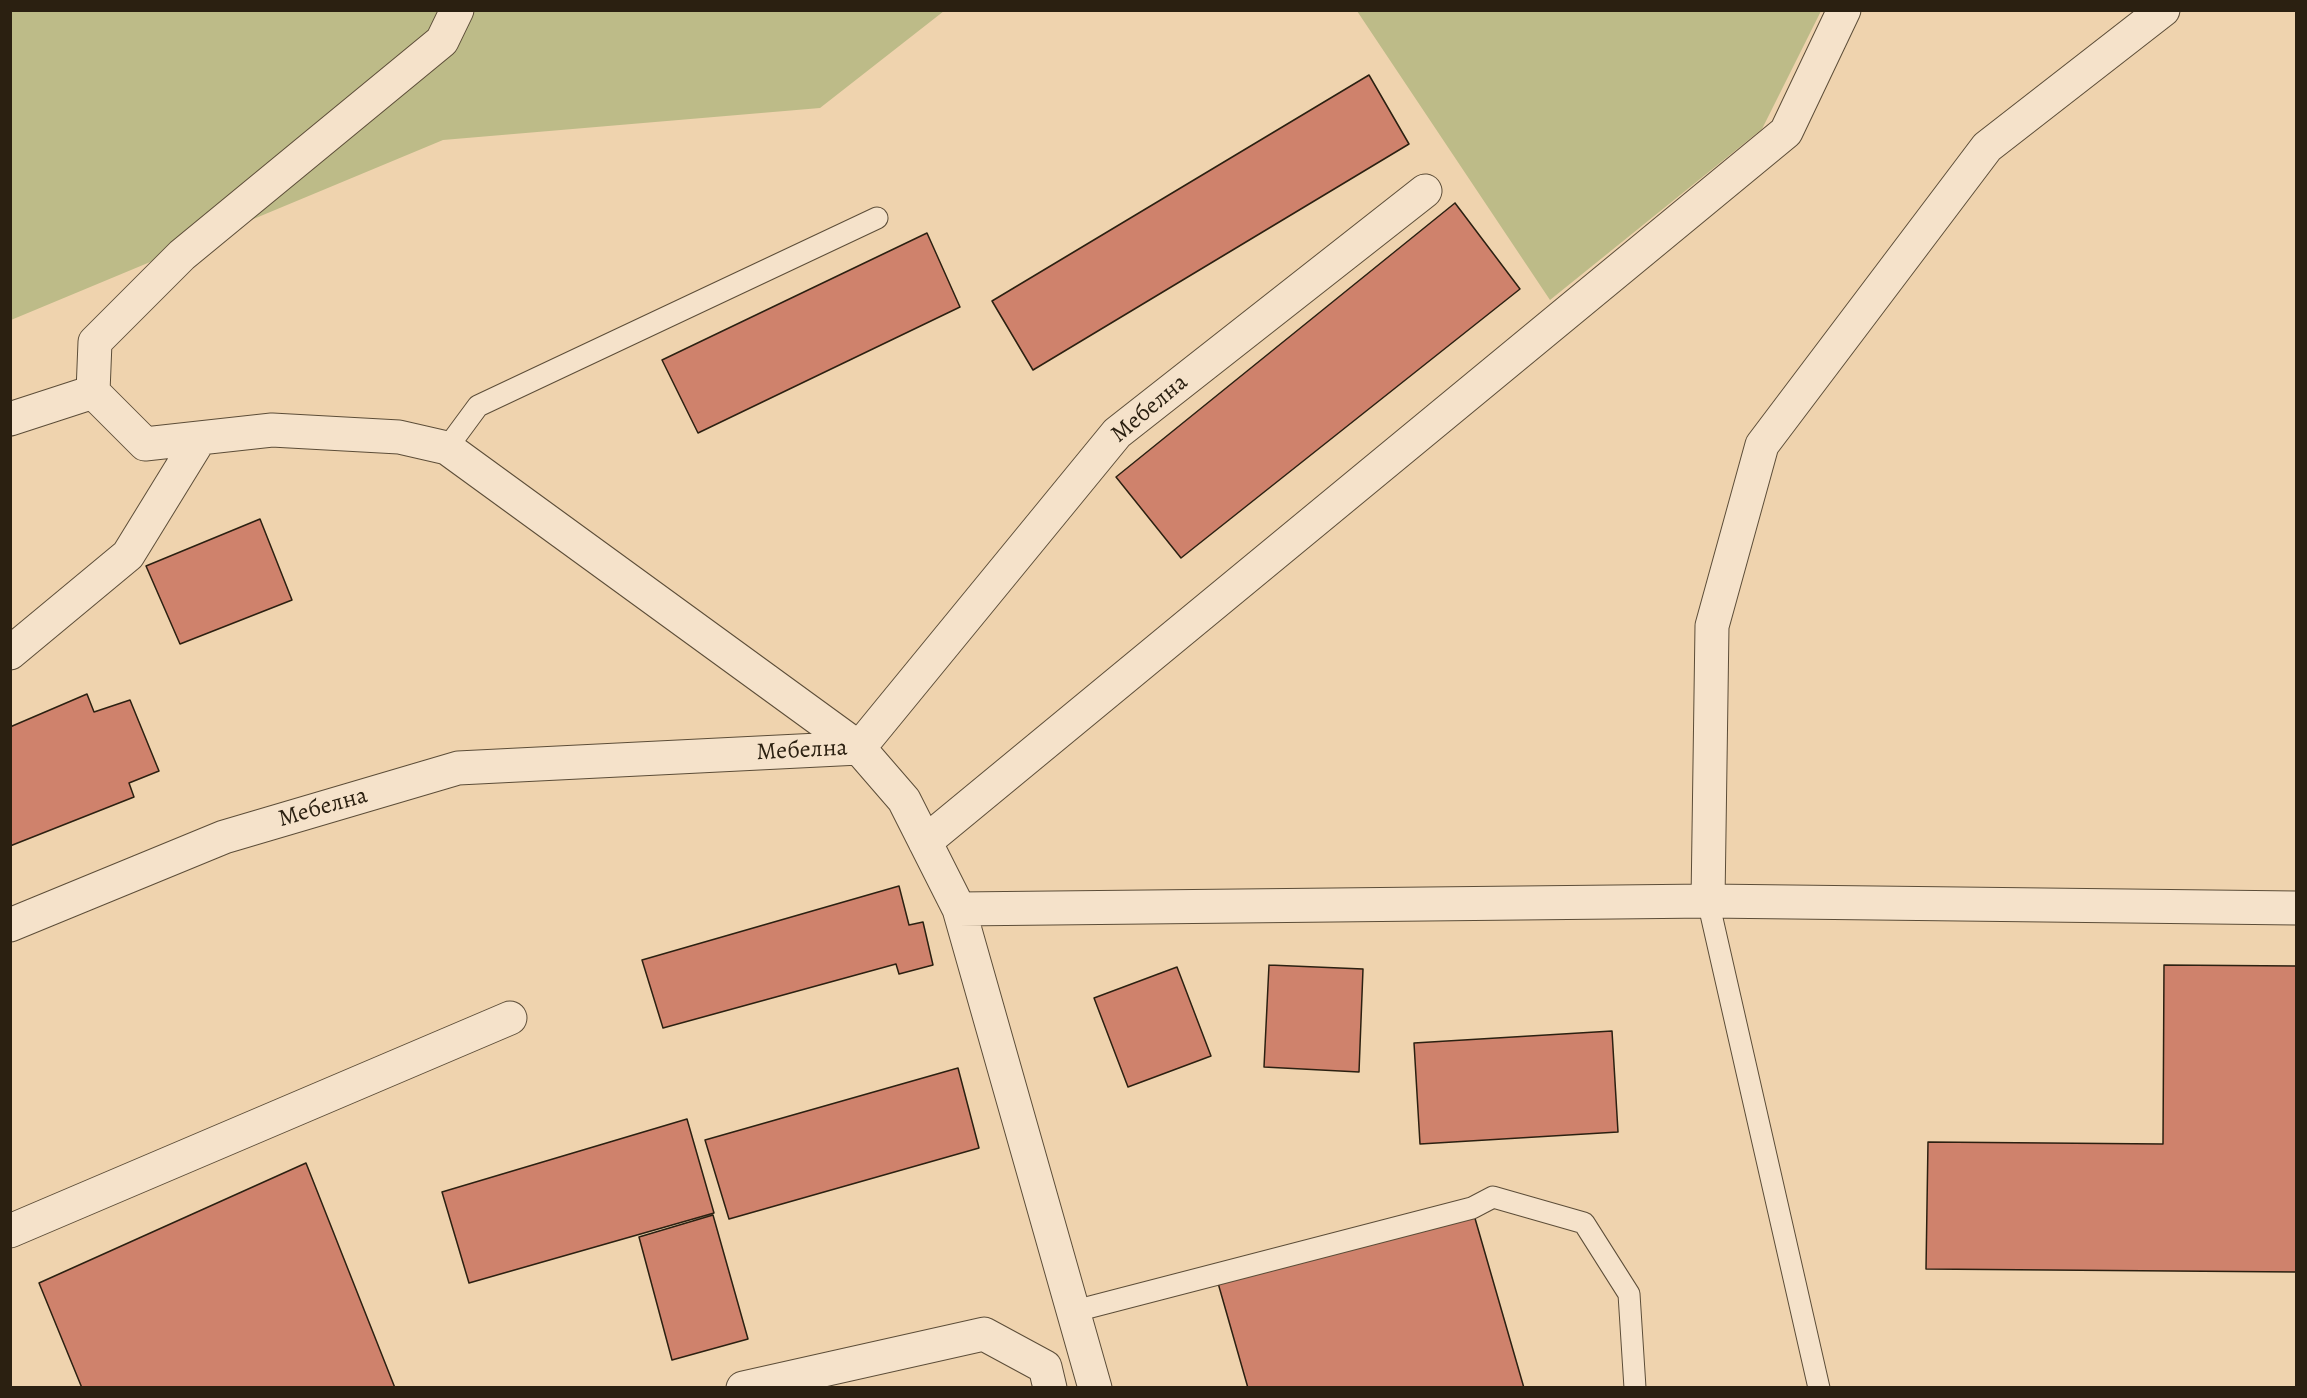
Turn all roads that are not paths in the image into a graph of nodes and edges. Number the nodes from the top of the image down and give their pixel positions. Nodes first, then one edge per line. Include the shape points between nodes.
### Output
1 (457, 10) edge
2 (1844, 10) edge
3 (2163, 10) edge
4 (1425, 190) dead end
5 (877, 218) dead end
6 (93, 392) junction
7 (10, 419) edge
8 (200, 438) junction
9 (447, 448) junction
10 (10, 653) edge
11 (859, 748) junction
12 (925, 842) junction
13 (1708, 901) junction
14 (2296, 908) edge
15 (959, 909) junction
16 (10, 925) edge
17 (510, 1018) dead end
18 (10, 1231) edge
19 (1075, 1311) junction
20 (743, 1388) edge
21 (1050, 1388) edge
22 (1095, 1388) edge
23 (1635, 1388) edge
24 (1819, 1388) edge

1 - 6 street via 442,41 182,255 95,342
2 - 12 street via 1786,132
3 - 13 street via 1987,147 1762,445 1712,626
4 - 11 street, Мебелна via 1117,433
5 - 9 lane via 478,406
6 - 7 street
6 - 8 street via 145,444
8 - 9 street via 272,430 399,437
8 - 10 street via 128,555
9 - 11 street
11 - 12 street via 904,800
11 - 16 street, Мебелна via 458,768 224,837
12 - 15 street
13 - 14 street
13 - 15 street
13 - 24 lane
15 - 19 street
17 - 18 street
19 - 22 street
19 - 23 lane via 1472,1208 1493,1197 1584,1223 1629,1294
20 - 21 street via 984,1334 1045,1367

